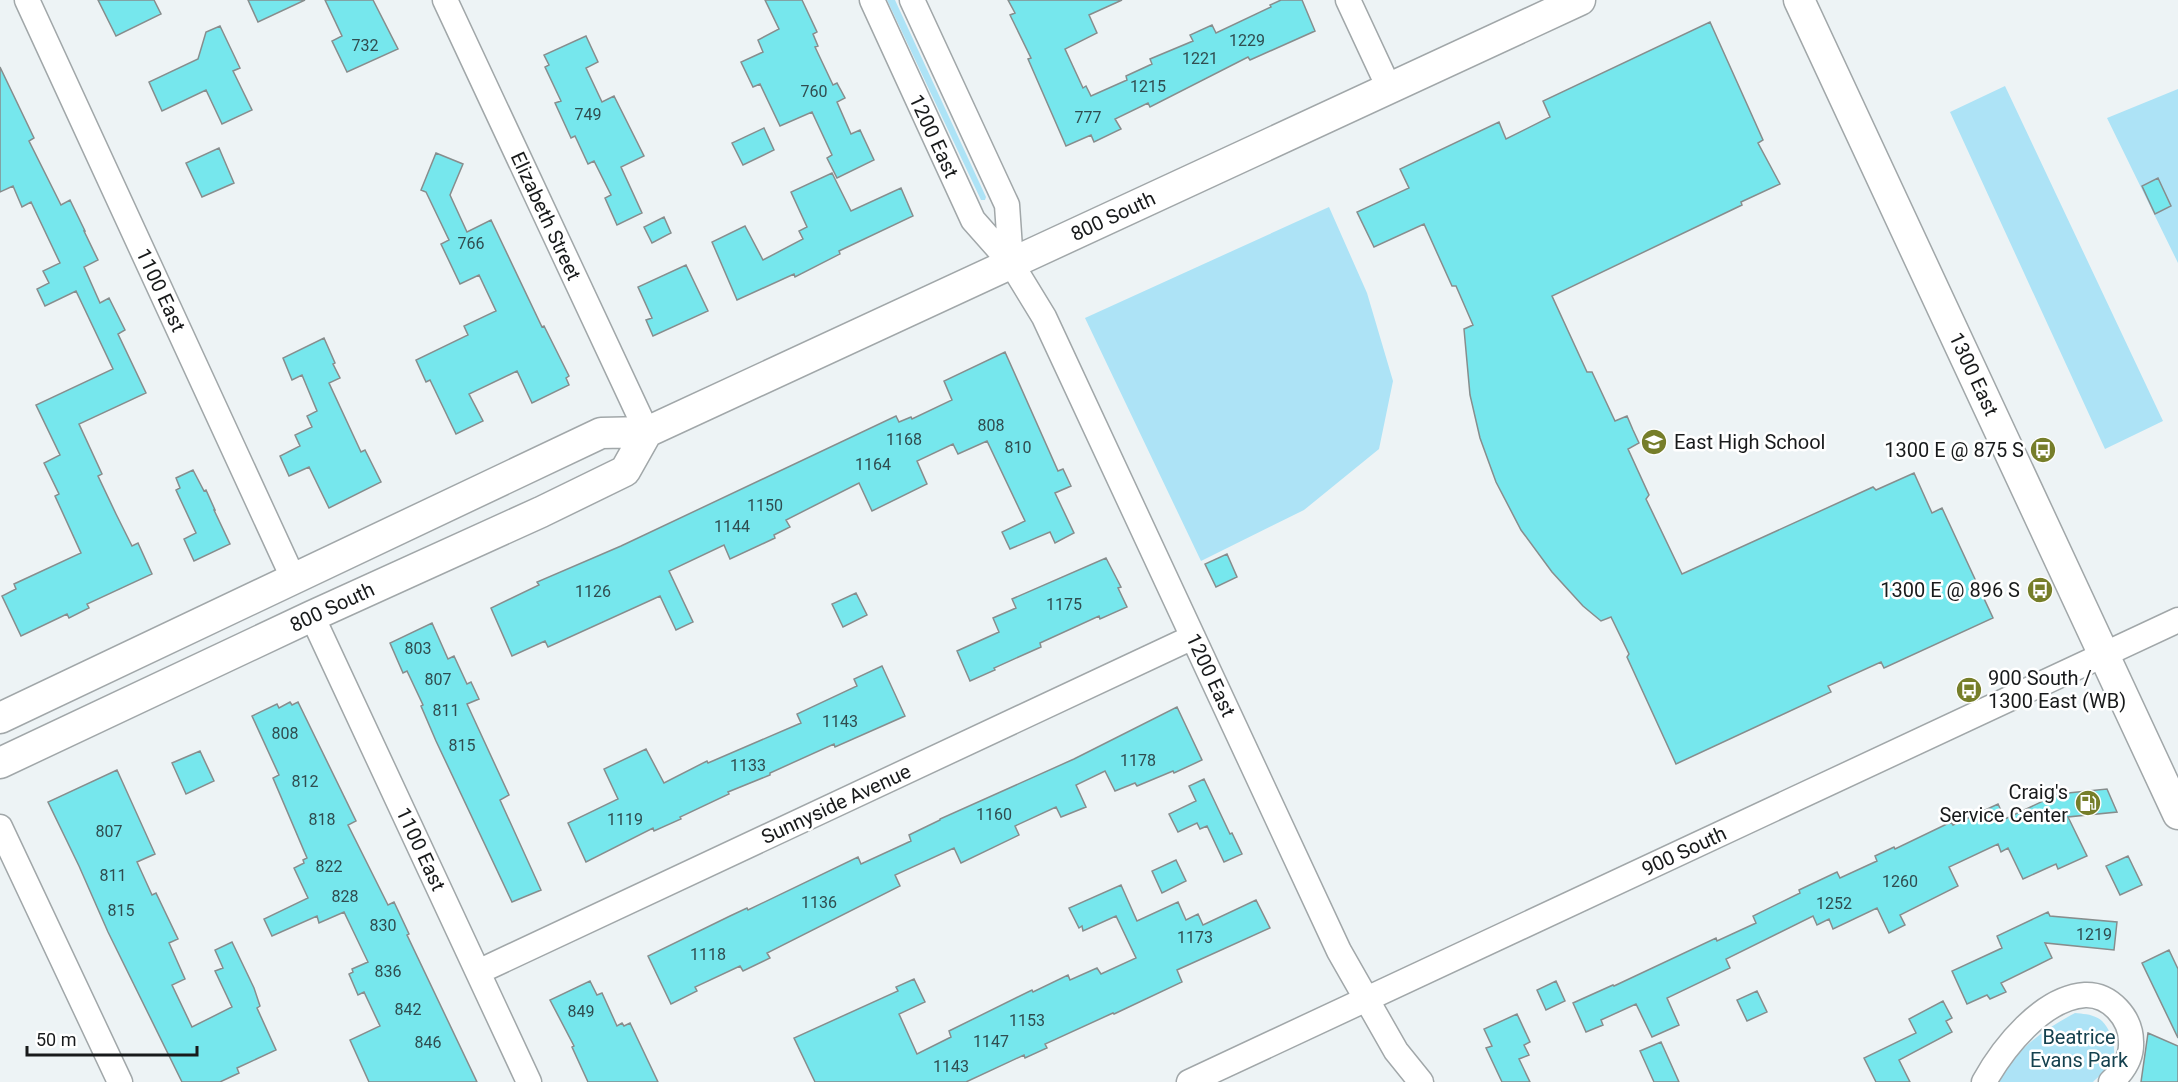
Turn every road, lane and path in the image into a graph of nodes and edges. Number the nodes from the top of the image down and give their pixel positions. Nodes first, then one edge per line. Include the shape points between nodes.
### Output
1 (27, 0) edge
2 (445, 0) edge
3 (872, 0) edge
4 (912, 0) edge
5 (1348, 0) edge
6 (1580, 0) edge
7 (1799, 0) edge
8 (1389, 88) junction
9 (1011, 263) junction
10 (647, 432) junction
11 (294, 580) junction
12 (312, 616) junction
13 (2178, 620) edge
14 (1193, 637) junction
15 (2104, 655) junction
16 (0, 718) edge
17 (0, 763) edge
18 (2178, 814) edge
19 (0, 827) edge
20 (478, 972) junction
21 (1367, 1000) junction
22 (120, 1082) edge
23 (529, 1082) edge
24 (1190, 1082) edge
25 (1420, 1082) edge
26 (1984, 1082) edge
27 (2111, 1082) edge

1 - 11 street, 1100 East
2 - 10 street, Elizabeth Street
3 - 9 street, 1200 East via 973,220
4 - 9 street, 1200 East via 1007,205
5 - 8 street
6 - 8 main road, 800 South
7 - 15 main road, 1300 East
8 - 9 main road, 800 South
9 - 10 main road, 800 South
9 - 14 street, 1200 East via 1044,317
10 - 11 main road, 800 South via 601,433
10 - 12 main road, 800 South via 626,471
11 - 16 main road, 800 South
12 - 17 main road, 800 South
12 - 20 street, 1100 East
13 - 15 street, 900 South
14 - 20 street, Sunnyside Avenue
14 - 21 street, 1200 East via 1339,951
15 - 18 main road, 1300 East
15 - 21 street, 900 South
19 - 22 street
20 - 23 street, 1100 East
21 - 24 street, 900 South
21 - 25 street, 1200 East via 1396,1051
26 - 27 street via 2008,1044 2024,1028 2050,1008 2085,995 2108,1000 2129,1029 2129,1055

